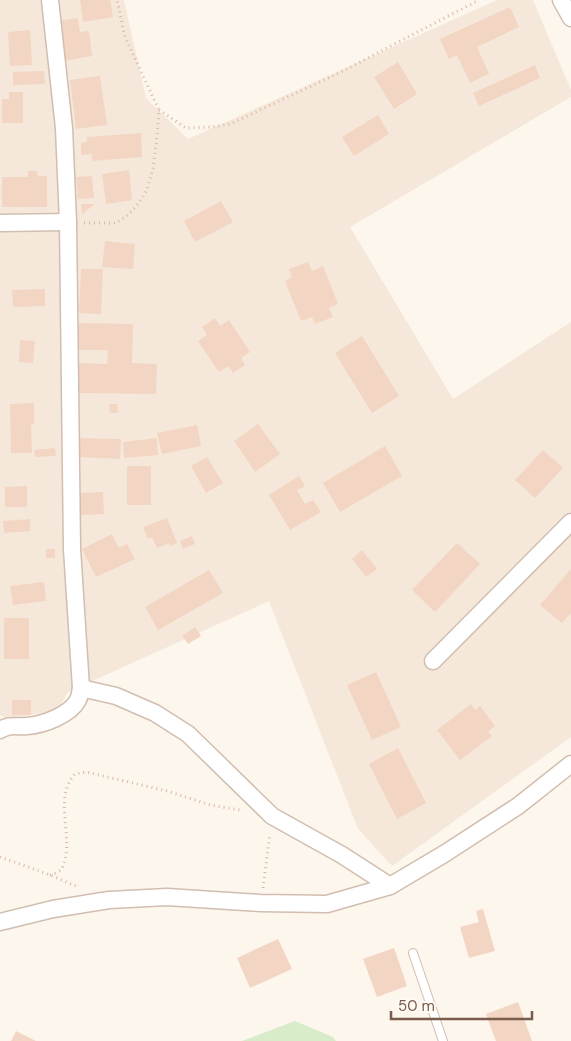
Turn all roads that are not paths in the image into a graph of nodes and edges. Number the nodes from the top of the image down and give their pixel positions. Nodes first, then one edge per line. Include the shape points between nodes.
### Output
1 (50, 0) edge
2 (562, 0) edge
3 (571, 18) edge
4 (68, 222) junction
5 (0, 223) edge
6 (571, 522) edge
7 (433, 661) dead end
8 (81, 688) junction
9 (0, 730) edge
10 (571, 764) edge
11 (390, 886) junction
12 (0, 922) edge
13 (413, 953) dead end
14 (442, 1041) edge

1 - 4 street via 64,128
2 - 3 street
4 - 5 street
4 - 8 street via 72,549
6 - 7 street
8 - 9 street via 71,709 47,722 8,726
8 - 11 street via 116,696 155,713 188,734 272,816
10 - 11 street via 518,806
11 - 12 street via 328,904 167,897 109,900
13 - 14 lane

